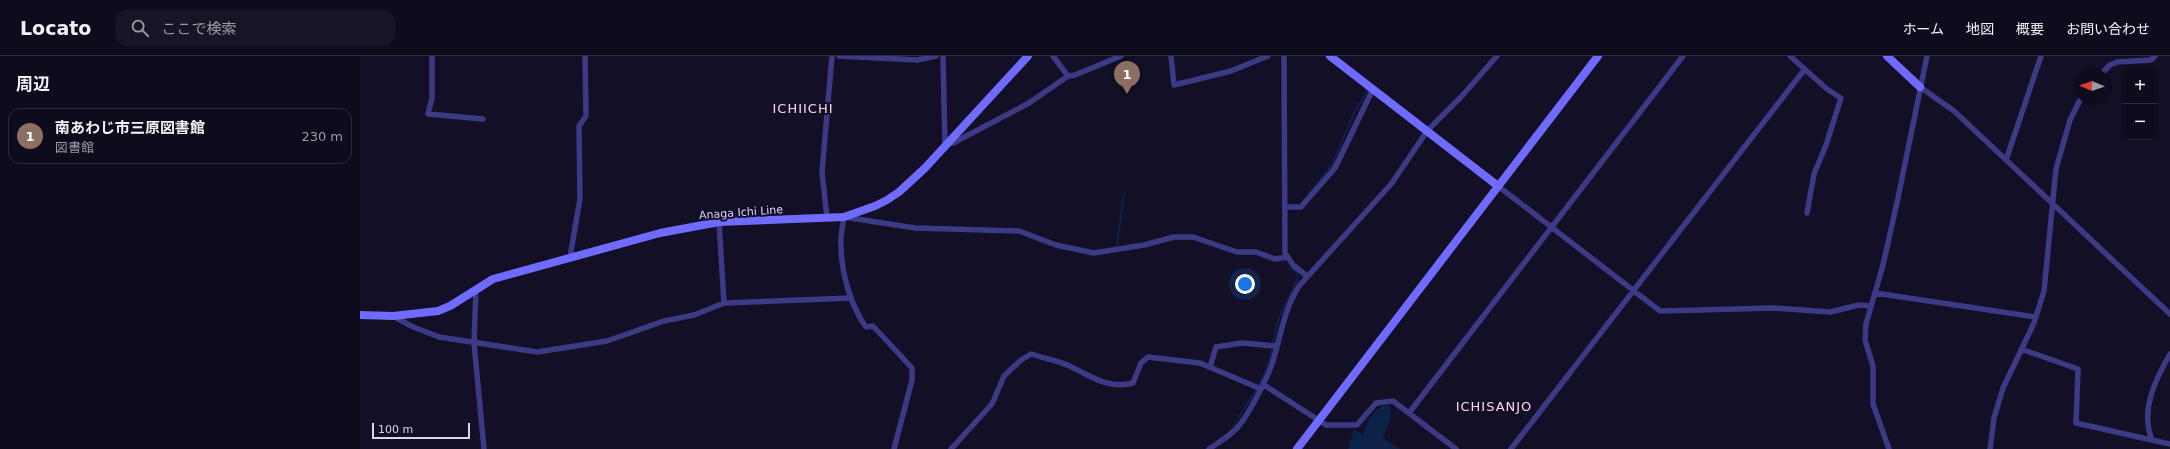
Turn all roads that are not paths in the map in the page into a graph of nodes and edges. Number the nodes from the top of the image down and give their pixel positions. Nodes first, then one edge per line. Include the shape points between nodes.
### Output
1 (432, 56) edge
2 (585, 56) edge
3 (832, 56) edge
4 (839, 56) edge
5 (936, 56) edge
6 (943, 56) edge
7 (1028, 56) edge
8 (1053, 56) edge
9 (1121, 56) edge
10 (1171, 56) edge
11 (1268, 56) edge
12 (1284, 56) edge
13 (1330, 56) edge
14 (1497, 56) edge
15 (1598, 56) edge
16 (1683, 56) edge
17 (1790, 56) edge
18 (1887, 56) edge
19 (1927, 56) edge
20 (2041, 56) edge
21 (2155, 56) edge
22 (2107, 68) edge
23 (1804, 70) junction
24 (1068, 76) junction
25 (1920, 87) junction
26 (1373, 89) junction
27 (2078, 104) edge
28 (483, 119) dead end
29 (1427, 131) junction
30 (946, 144) junction
31 (2006, 160) junction
32 (1498, 186) junction
33 (2053, 203) junction
34 (1286, 206) junction
35 (1807, 212) dead end
36 (844, 217) junction
37 (827, 218) junction
38 (719, 222) junction
39 (1551, 226) junction
40 (570, 257) junction
41 (1287, 257) junction
42 (1307, 276) junction
43 (476, 289) junction
44 (1634, 290) junction
45 (1875, 293) junction
46 (851, 298) junction
47 (724, 303) junction
48 (1871, 306) junction
49 (2170, 314) edge
50 (360, 315) edge
51 (393, 316) junction
52 (2036, 317) junction
53 (474, 343) junction
54 (1276, 346) junction
55 (2021, 349) junction
56 (2170, 354) edge
57 (1210, 367) junction
58 (1262, 387) junction
59 (1409, 413) junction
60 (1319, 421) junction
61 (2152, 440) junction
62 (2170, 444) edge
63 (484, 449) edge
64 (894, 449) edge
65 (951, 449) edge
66 (1209, 449) edge
67 (1298, 449) edge
68 (1456, 449) edge
69 (1511, 449) edge
70 (1890, 449) edge
71 (1990, 449) edge

1 - 28 street via 432,98 428,114
2 - 40 street via 586,116 579,126 580,199
3 - 37 street via 822,172
4 - 5 street via 918,60
6 - 30 street
7 - 30 street, Anaga Ichi Line
8 - 24 street
9 - 24 street
10 - 11 street via 1174,85 1231,71
12 - 34 street
13 - 26 street
14 - 29 street
15 - 32 street
16 - 39 street
17 - 23 street
18 - 25 street
19 - 25 street
20 - 31 street
21 - 22 street via 2151,60 2110,65
23 - 35 street via 1841,98 1814,174
23 - 44 street
24 - 30 street via 1030,103 953,143
25 - 31 street via 1954,111
25 - 45 street via 1898,198
26 - 29 street
26 - 34 street via 1335,168 1301,207
27 - 33 street via 2060,149
29 - 32 street
29 - 42 street via 1392,183
30 - 36 street, Anaga Ichi Line via 925,168 887,200
31 - 33 street
32 - 39 street
32 - 60 street
33 - 49 street
33 - 52 street via 2044,291
34 - 41 street
36 - 37 street, Anaga Ichi Line
36 - 41 street via 915,228 1019,231 1056,245 1094,253 1193,237 1237,252 1256,252 1275,259
36 - 46 street via 841,255
37 - 38 street, Anaga Ichi Line
38 - 40 street, Anaga Ichi Line via 660,233
38 - 47 street
39 - 44 street
39 - 59 street
40 - 43 street, Anaga Ichi Line via 493,279
41 - 42 street
42 - 54 street via 1291,299
43 - 51 street, Anaga Ichi Line via 438,311
43 - 53 street
44 - 48 street via 1660,311 1774,308 1830,312 1859,305
44 - 69 street
45 - 48 street
45 - 52 street
46 - 47 street
46 - 64 street via 858,317 866,327 873,326 912,368 912,380
47 - 53 street via 694,315 664,321 607,341 576,347 538,352
48 - 70 street via 1865,340 1874,366 1873,404
50 - 51 street, Anaga Ichi Line
51 - 53 street via 439,337
52 - 55 street
53 - 63 street
54 - 57 street via 1242,343 1216,347
54 - 58 street
55 - 61 street via 2078,369 2076,423
55 - 71 street via 2003,388 1994,418
56 - 61 street via 2157,379 2147,408 2147,427
57 - 58 street
57 - 65 street via 1200,363 1148,357 1141,362 1133,383 1122,386 1108,384 1061,363 1031,354 1004,376 992,404
58 - 60 street
58 - 66 street via 1238,427
59 - 60 street via 1393,401 1376,403 1357,425 1326,425
59 - 68 street
60 - 67 street
61 - 62 street

